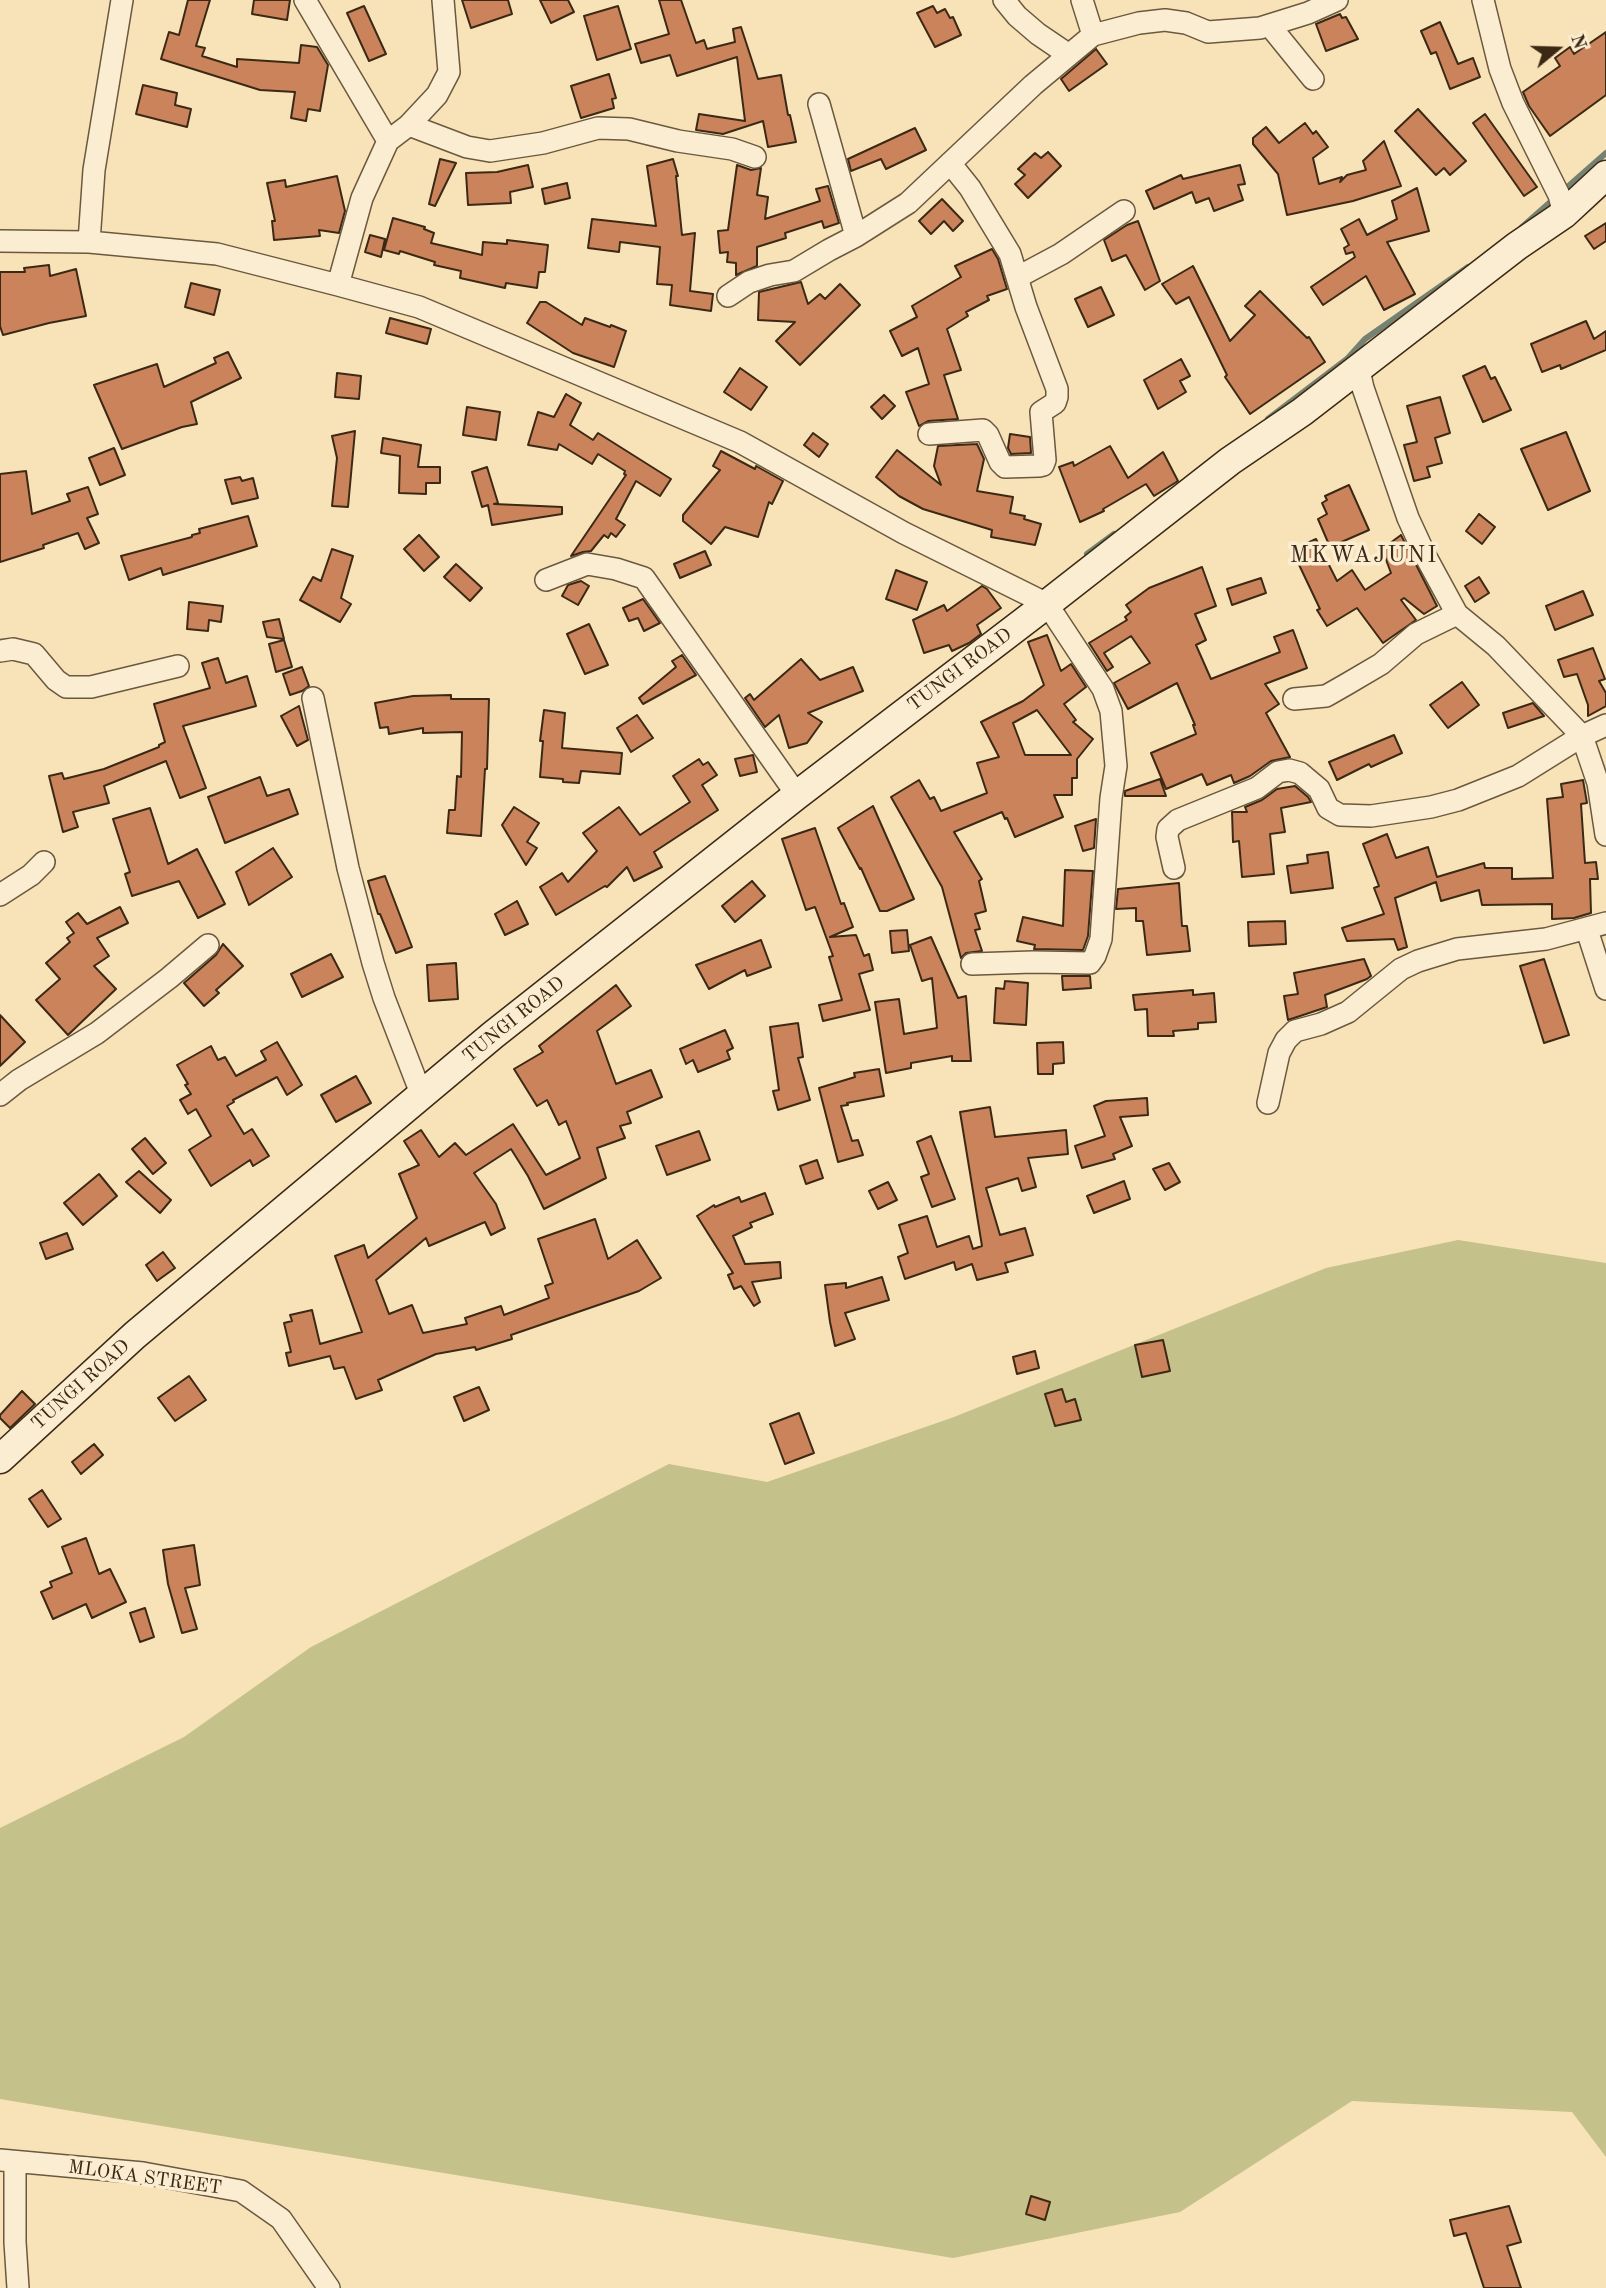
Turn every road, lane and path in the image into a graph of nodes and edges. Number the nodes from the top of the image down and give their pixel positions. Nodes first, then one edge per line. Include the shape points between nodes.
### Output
1 (122, 0) edge
2 (305, 0) edge
3 (443, 0) edge
4 (1003, 0) edge
5 (1082, 0) edge
6 (1337, 0) edge
7 (1483, 0) edge
8 (1270, 26) junction
9 (1093, 35) junction
10 (1069, 55) junction
11 (1313, 79) dead end
12 (818, 104) dead end
13 (409, 125) junction
14 (388, 141) junction
15 (755, 157) dead end
16 (950, 163) junction
17 (1606, 176) edge
18 (1124, 211) dead end
19 (1564, 214) junction
20 (856, 236) junction
21 (0, 241) edge
22 (89, 242) junction
23 (1018, 277) junction
24 (338, 285) junction
25 (728, 296) dead end
26 (1359, 370) junction
27 (929, 434) dead end
28 (546, 580) dead end
29 (1047, 604) junction
30 (1457, 614) junction
31 (0, 651) edge
32 (178, 666) dead end
33 (313, 698) dead end
34 (1294, 699) dead end
35 (1606, 725) edge
36 (1582, 736) junction
37 (797, 795) junction
38 (1606, 835) edge
39 (44, 862) dead end
40 (1174, 868) dead end
41 (0, 895) edge
42 (1596, 926) edge
43 (208, 945) dead end
44 (972, 964) dead end
45 (1606, 989) edge
46 (0, 1095) edge
47 (422, 1096) junction
48 (1268, 1103) dead end
49 (0, 1459) edge
50 (8, 2161) edge
51 (18, 2288) edge
52 (329, 2288) edge

1 - 22 street via 93,170
2 - 14 street
3 - 13 street via 449,72 437,95
4 - 10 street via 1038,34
5 - 9 street
6 - 8 street
7 - 19 street via 1508,92
8 - 9 street via 1208,32 1165,20
8 - 11 street
9 - 10 street
10 - 16 street
12 - 20 street
13 - 14 street
13 - 15 street via 490,151 598,128 629,129
14 - 24 street via 362,198
16 - 20 street via 908,203
16 - 23 street via 1010,254
17 - 19 main road, TUNGI ROAD
18 - 23 street
19 - 26 main road, TUNGI ROAD
20 - 25 street via 794,271 749,282
21 - 22 street
22 - 24 street via 217,254
23 - 27 street via 1057,389 1055,404 1041,412 1043,465 1004,467 983,430
24 - 29 street via 419,307 740,442 904,533
26 - 29 main road, TUNGI ROAD via 1230,461
26 - 30 street via 1408,518
28 - 37 street via 587,564 644,578
29 - 37 main road, TUNGI ROAD
29 - 44 street via 1103,689 1111,710 1116,766 1101,939 1090,963
30 - 34 street via 1416,634 1381,664 1326,695
30 - 36 street via 1496,646
31 - 32 street via 34,654 66,687 91,687
33 - 47 street via 373,963
35 - 36 street
36 - 38 street via 1598,783
36 - 40 street via 1518,776 1458,800 1371,816 1340,815 1328,808 1318,789 1300,772 1278,772 1257,788 1178,820 1168,829
37 - 47 main road, TUNGI ROAD
39 - 41 street
42 - 45 street
42 - 48 street via 1546,939 1457,949 1402,968 1348,1012 1295,1031 1286,1040
43 - 46 street via 97,1033
47 - 49 main road, TUNGI ROAD via 135,1335
50 - 51 street
50 - 52 street, MLOKA STREET via 143,2173 242,2192 281,2219

